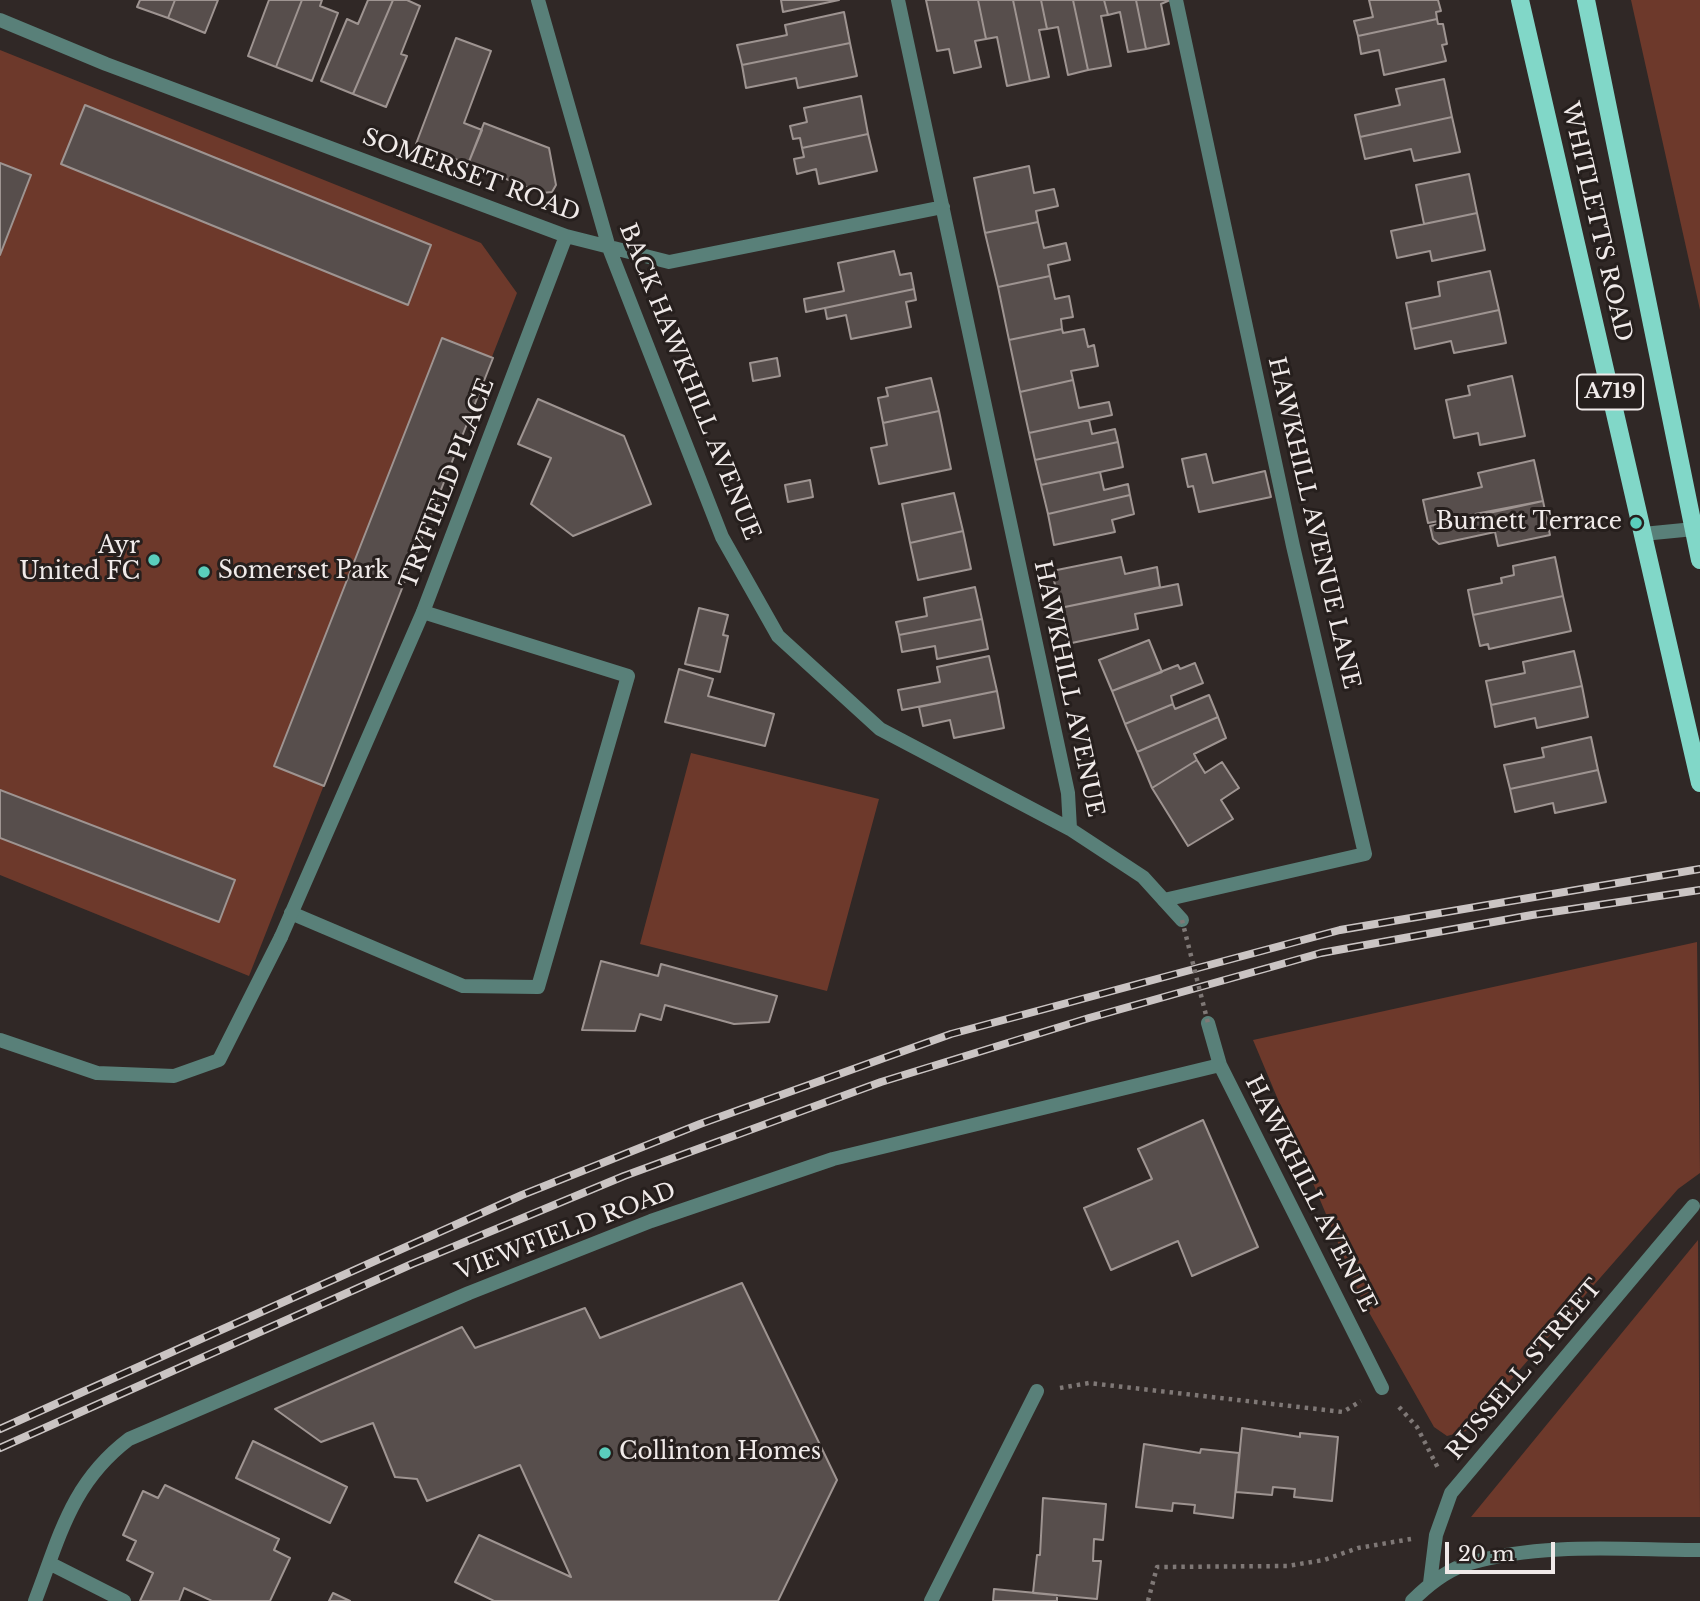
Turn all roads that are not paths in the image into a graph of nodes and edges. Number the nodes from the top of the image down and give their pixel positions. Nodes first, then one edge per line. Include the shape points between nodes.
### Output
1 (538, 0) edge
2 (898, 0) edge
3 (1176, 0) edge
4 (1520, 0) edge
5 (1586, 0) edge
6 (0, 20) edge
7 (943, 207) junction
8 (566, 236) junction
9 (609, 248) junction
10 (1694, 529) junction
11 (1643, 534) junction
12 (1700, 560) edge
13 (423, 612) junction
14 (1700, 783) edge
15 (1070, 829) junction
16 (1164, 900) junction
17 (291, 914) junction
18 (1182, 920) road end
19 (1209, 1023) road end
20 (0, 1040) edge
21 (1220, 1065) junction
22 (1693, 1206) dead end
23 (1382, 1388) road end
24 (1037, 1391) road end
25 (1700, 1550) edge
26 (49, 1563) junction
27 (1430, 1583) junction
28 (34, 1601) edge
29 (124, 1601) edge
30 (931, 1601) edge
31 (1412, 1601) edge

1 - 9 street, BACK HAWKHILL AVENUE
2 - 7 street, HAWKHILL AVENUE
3 - 16 street, HAWKHILL AVENUE LANE via 1296,560 1365,855
4 - 11 main road, WHITLETTS ROAD / A719
5 - 10 main road, WHITLETTS ROAD / A719
6 - 8 street, SOMERSET ROAD
7 - 9 street, SOMERSET ROAD via 669,262
7 - 15 street, HAWKHILL AVENUE via 1068,793
8 - 9 street, SOMERSET ROAD
8 - 13 street, TRYFIELD PLACE
9 - 15 street, BACK HAWKHILL AVENUE via 722,537 778,636 880,729
10 - 11 street
10 - 12 main road, WHITLETTS ROAD / A719
11 - 14 main road, WHITLETTS ROAD / A719
13 - 17 street, TRYFIELD PLACE
13 - 17 street via 628,676 538,986 463,986
15 - 16 street, HAWKHILL AVENUE via 1143,877
16 - 18 street, HAWKHILL AVENUE
17 - 20 street, TRYFIELD PLACE via 219,1060 174,1076 97,1073
19 - 21 street, HAWKHILL AVENUE
21 - 23 street, HAWKHILL AVENUE
21 - 26 street, VIEWFIELD ROAD via 833,1159 651,1221 469,1293 129,1439 108,1455 74,1498
22 - 27 street, RUSSELL STREET via 1451,1493 1436,1535
24 - 30 street
25 - 27 street via 1527,1553 1468,1563
26 - 28 street, VIEWFIELD ROAD
26 - 29 street
27 - 31 street

